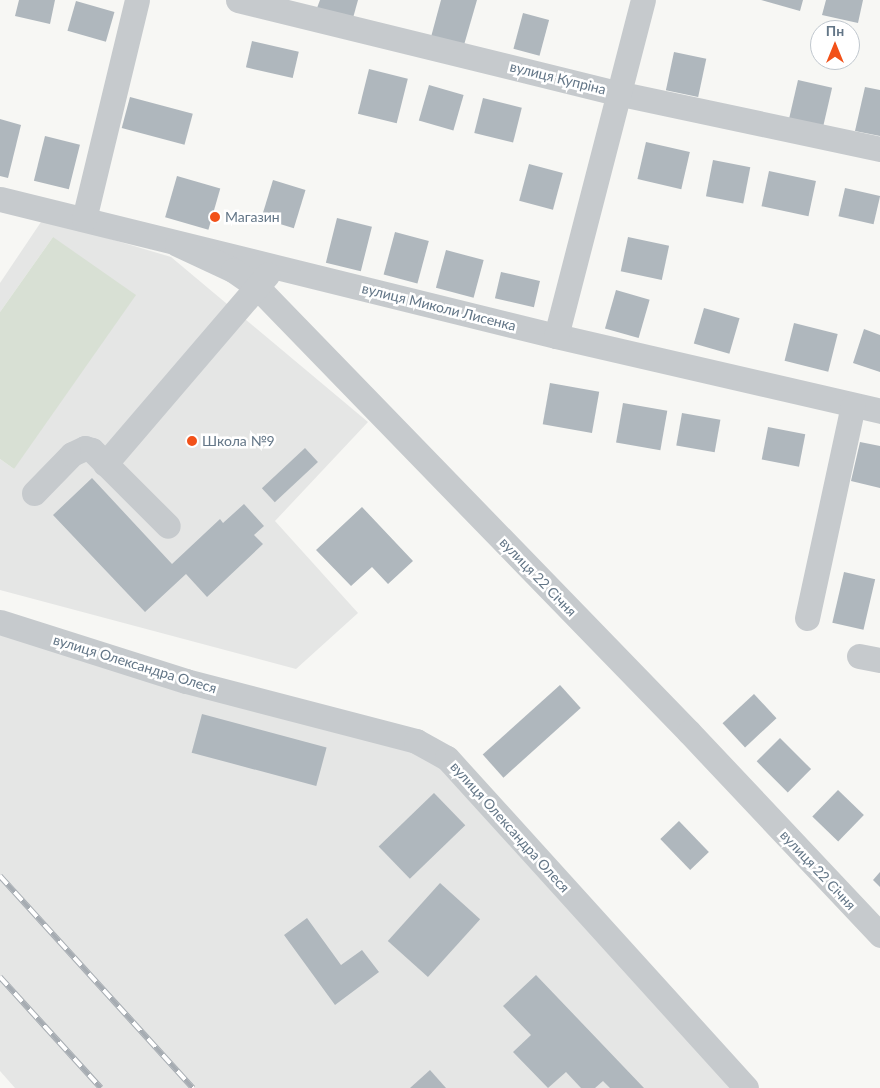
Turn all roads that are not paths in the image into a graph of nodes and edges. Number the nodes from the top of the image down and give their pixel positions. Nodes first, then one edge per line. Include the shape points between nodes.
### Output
1 (137, 0) edge
2 (238, 0) edge
3 (643, 0) edge
4 (618, 92) junction
5 (880, 149) edge
6 (0, 199) edge
7 (84, 219) junction
8 (177, 244) junction
9 (273, 267) junction
10 (256, 287) junction
11 (556, 336) junction
12 (853, 406) junction
13 (880, 412) edge
14 (105, 464) junction
15 (34, 493) dead end
16 (168, 526) dead end
17 (807, 618) dead end
18 (0, 622) edge
19 (880, 935) edge
20 (746, 1088) edge

1 - 7 street
2 - 4 street, вулиця Купріна
3 - 4 street
4 - 5 street, вулиця Купріна
4 - 11 street
6 - 7 street, вулиця Миколи Лисенка
7 - 8 street, вулиця Миколи Лисенка
8 - 9 street, вулиця Миколи Лисенка
8 - 10 street, вулиця 22 Січня via 233,270
9 - 10 street
9 - 11 street, вулиця Миколи Лисенка
10 - 14 street
10 - 19 street, вулиця 22 Січня via 689,732
11 - 12 street, вулиця Миколи Лисенка
12 - 13 street, вулиця Миколи Лисенка
12 - 17 street
14 - 15 street via 92,450 79,450
14 - 16 street
18 - 20 street, вулиця Олександра Олеся via 186,681 416,741 447,758

